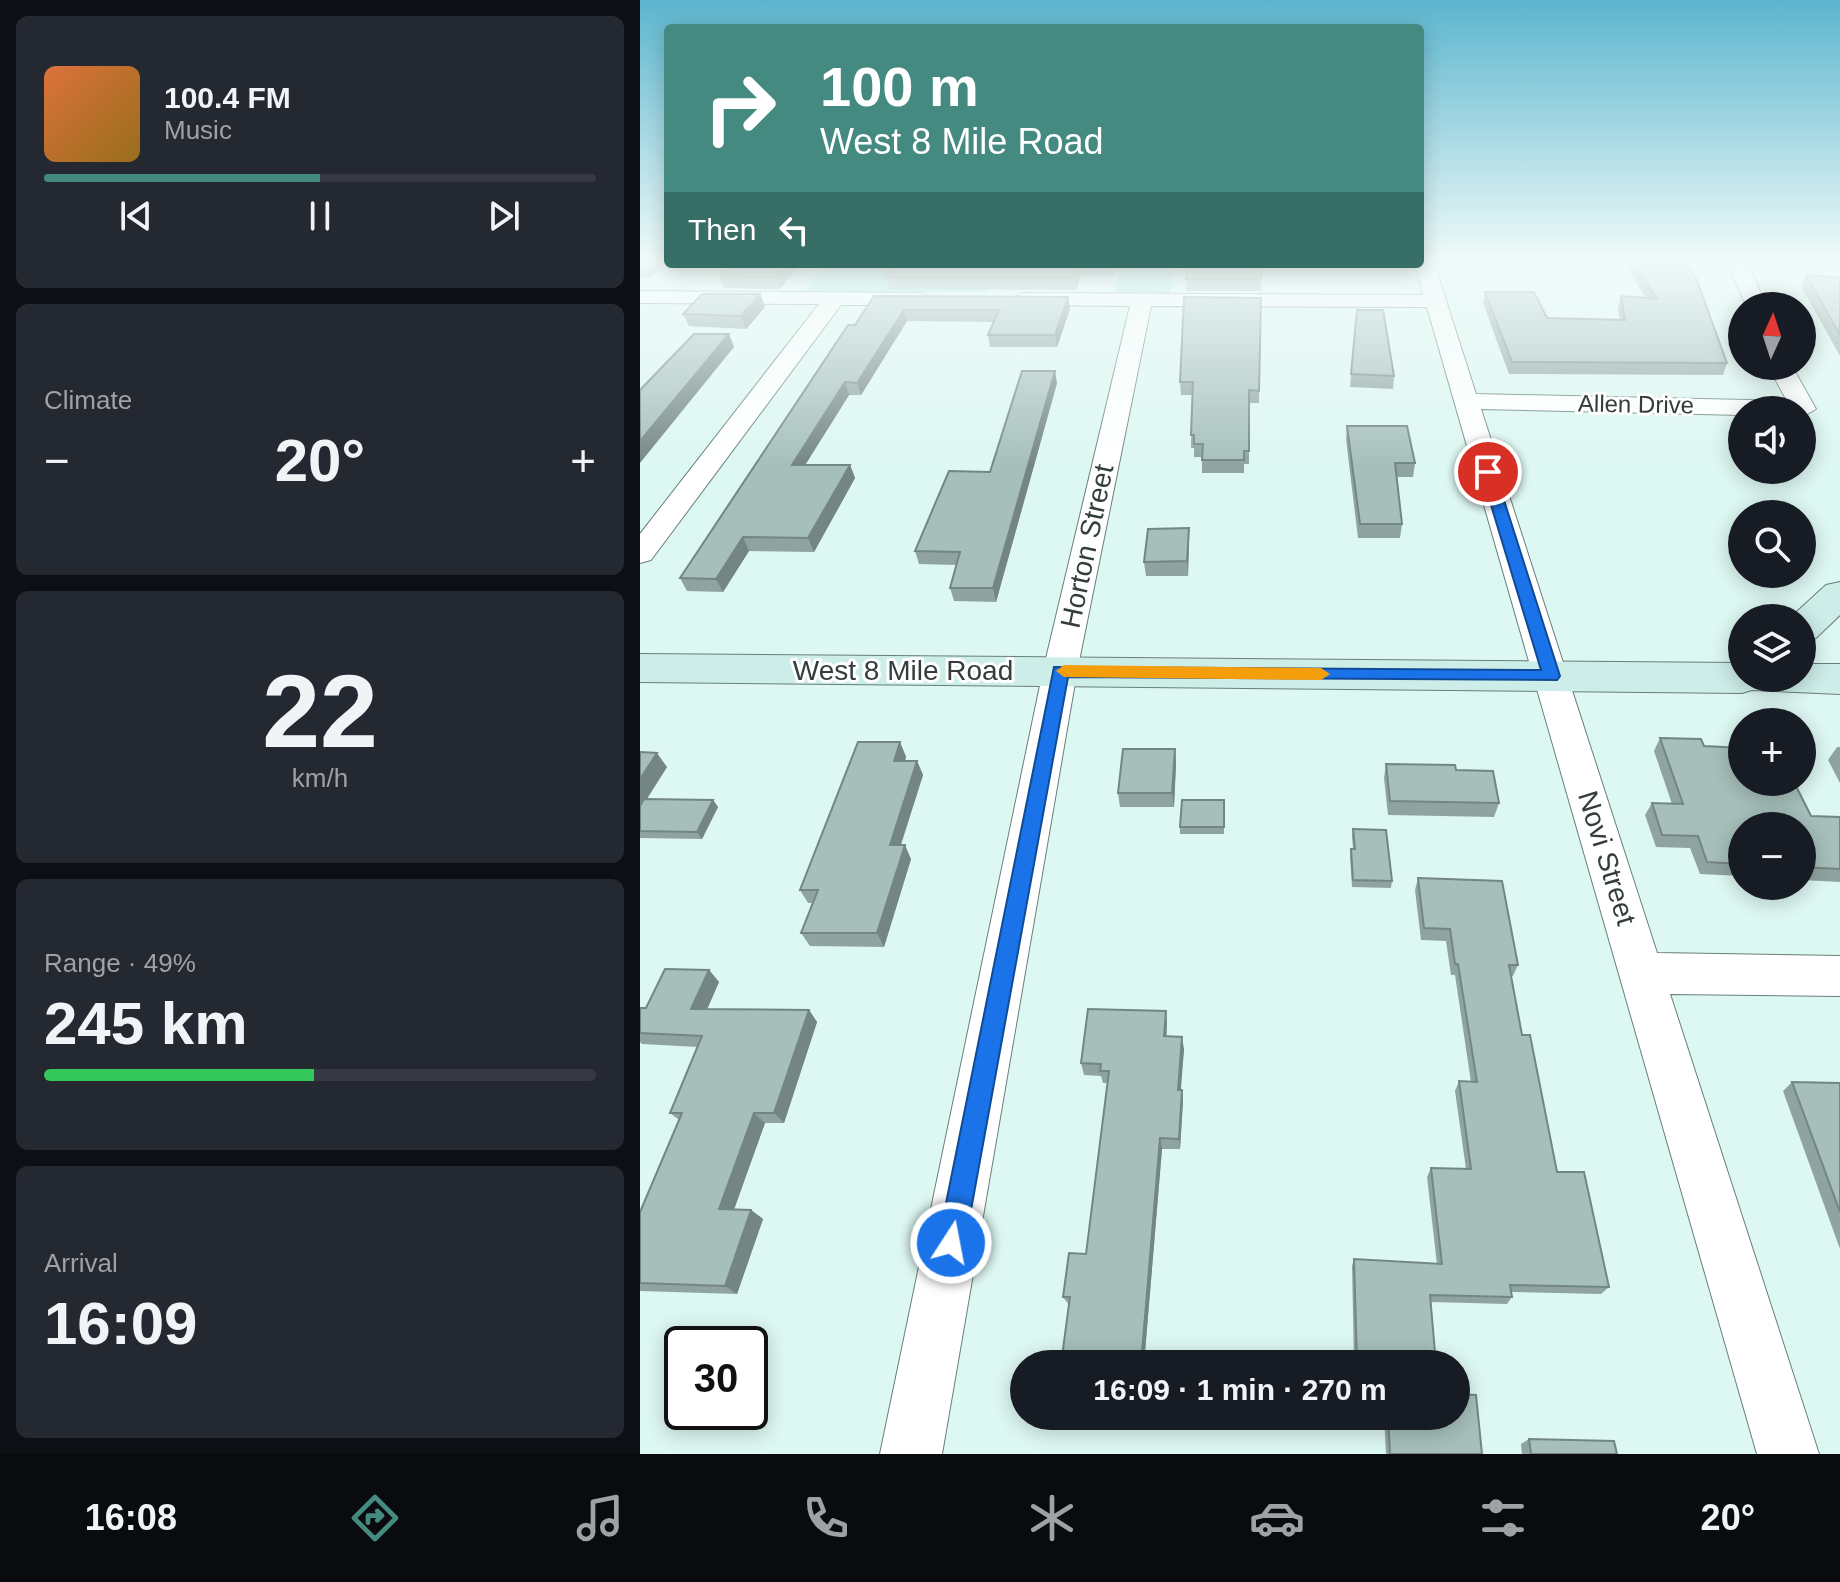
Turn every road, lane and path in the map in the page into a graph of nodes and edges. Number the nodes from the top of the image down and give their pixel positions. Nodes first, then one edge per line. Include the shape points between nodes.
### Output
1 (810, 331) edge
2 (1135, 331) edge
3 (1445, 331) edge
4 (1788, 380) edge
5 (1466, 401) junction
6 (640, 554) edge
7 (1840, 594) edge
8 (1816, 616) edge
9 (640, 668) edge
10 (1060, 671) junction
11 (1551, 676) junction
12 (1728, 678) edge
13 (1816, 678) edge
14 (1840, 679) edge
15 (1643, 973) junction
16 (1840, 976) edge
17 (911, 1454) edge
18 (1788, 1454) edge

1 - 6 street
2 - 10 street, Horton Street
3 - 5 street, Novi Street
4 - 5 street, Allen Drive via 1804,409
5 - 11 street, Novi Street
7 - 8 main road
9 - 10 main road, West 8 Mile Road
10 - 11 main road, West 8 Mile Road
10 - 17 street, Horton Street
11 - 12 main road, West 8 Mile Road
11 - 15 street, Novi Street
13 - 14 main road
15 - 16 street
15 - 18 street, Novi Street

